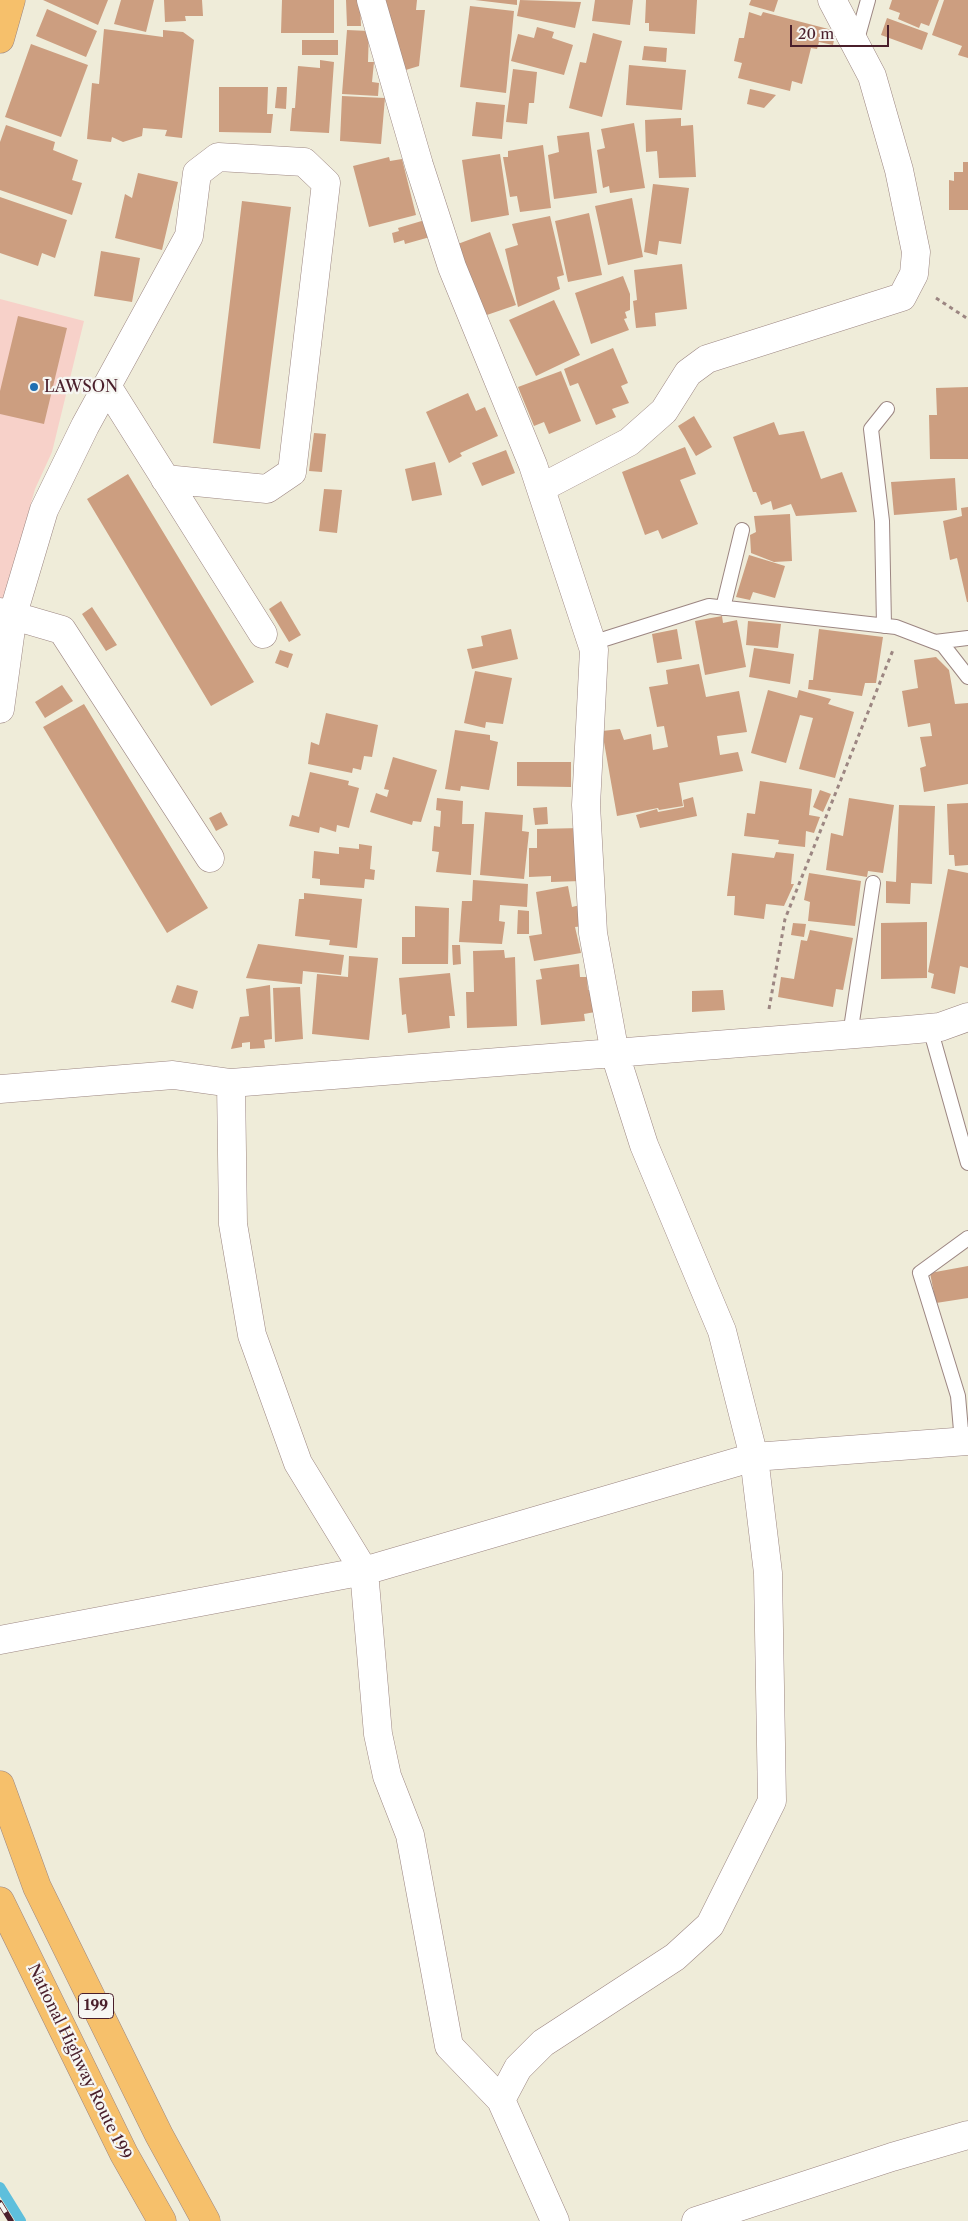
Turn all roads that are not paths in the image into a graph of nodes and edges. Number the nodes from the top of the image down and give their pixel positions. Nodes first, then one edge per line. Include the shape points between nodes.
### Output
1 (11, 0) edge
2 (371, 0) edge
3 (832, 0) edge
4 (868, 0) edge
5 (0, 39) edge
6 (856, 44) junction
7 (106, 386) junction
8 (887, 409) dead end
9 (165, 479) junction
10 (541, 488) junction
11 (742, 530) dead end
12 (723, 608) junction
13 (7, 613) edge
14 (884, 626) junction
15 (263, 634) dead end
16 (968, 638) edge
17 (592, 642) junction
18 (935, 642) junction
19 (968, 677) edge
20 (0, 709) edge
21 (210, 858) dead end
22 (873, 883) dead end
23 (968, 1017) edge
24 (930, 1028) junction
25 (850, 1035) junction
26 (615, 1054) junction
27 (231, 1083) junction
28 (0, 1088) edge
29 (968, 1163) edge
30 (968, 1238) edge
31 (965, 1442) edge
32 (754, 1457) junction
33 (364, 1571) junction
34 (0, 1640) edge
35 (0, 1785) edge
36 (0, 1901) edge
37 (501, 2100) junction
38 (968, 2135) edge
39 (162, 2221) edge
40 (206, 2221) edge
41 (554, 2221) edge
42 (696, 2221) edge

1 - 5 highway
2 - 10 street via 452,268
3 - 6 street
4 - 6 lane
6 - 10 street via 872,76 899,170 916,252 914,274 902,297 708,359 688,373 664,411 629,442
7 - 9 street
7 - 9 street via 189,236 198,173 218,157 304,162 326,182 292,472 267,489
7 - 13 street via 44,510
8 - 14 lane via 871,429 882,521
9 - 15 street
10 - 17 street
11 - 12 lane
12 - 14 lane
12 - 17 lane via 700,607
13 - 20 street
13 - 21 street via 62,630
14 - 18 lane
16 - 18 lane
17 - 26 street via 586,805 592,933
18 - 19 lane via 943,645
22 - 25 lane
23 - 24 street
24 - 25 street
24 - 29 lane
25 - 26 street
26 - 27 street
26 - 32 street via 644,1145 722,1331
27 - 28 street via 173,1075
27 - 33 street via 233,1224 252,1335 298,1463
30 - 31 lane via 920,1273 958,1396
31 - 32 street
32 - 33 street
32 - 37 street via 768,1573 772,1801 710,1925 675,1957 543,2043 518,2068
33 - 34 street
33 - 37 street via 378,1734 388,1776 410,1835 448,2046
35 - 40 highway, 199 via 38,1887 159,2135
36 - 39 highway, National Highway Route 199 / 199 via 124,2154
37 - 41 street
38 - 42 street

